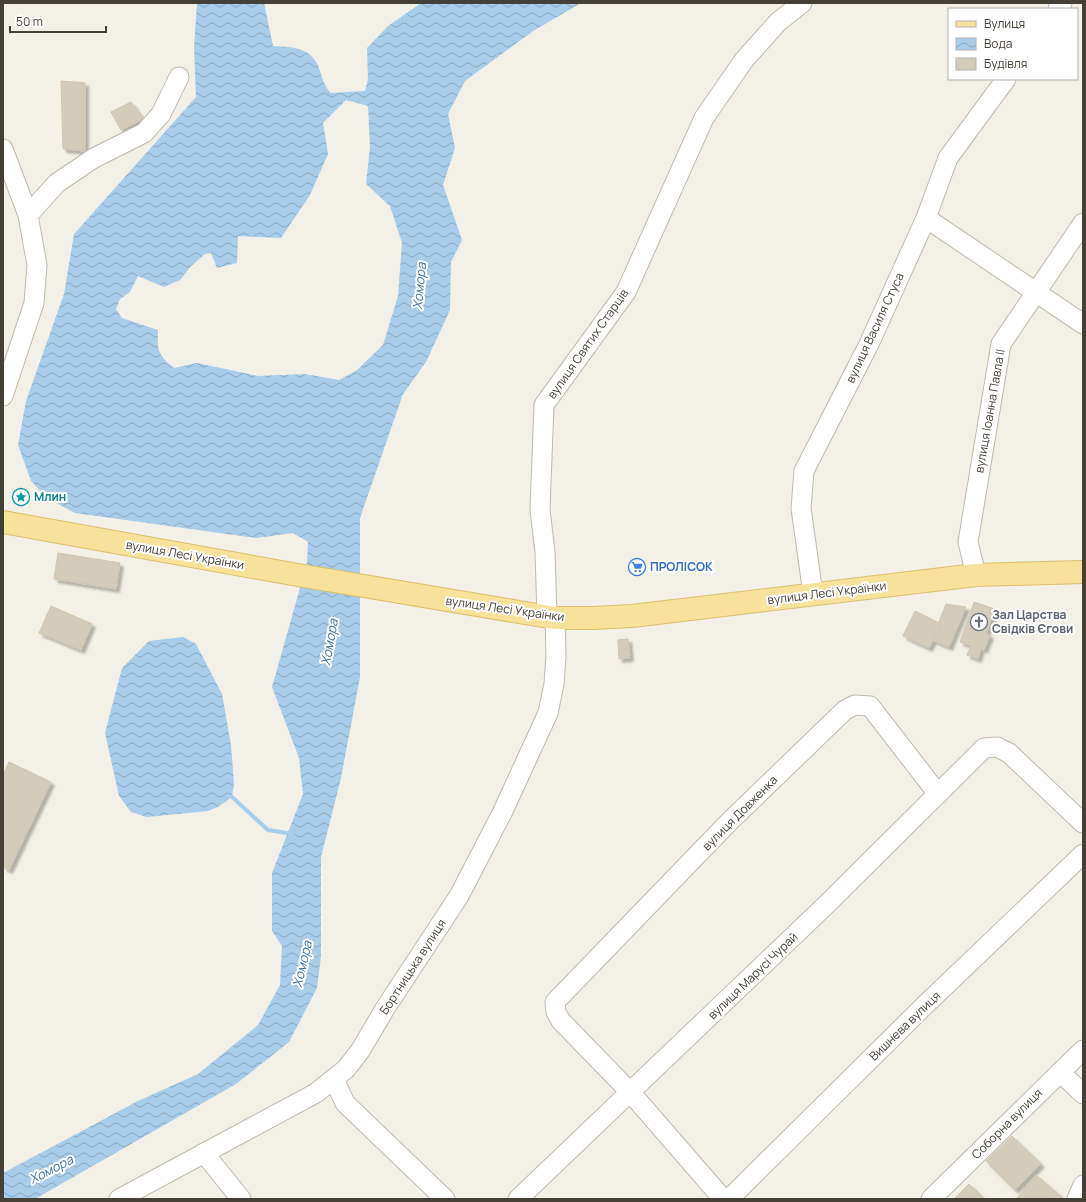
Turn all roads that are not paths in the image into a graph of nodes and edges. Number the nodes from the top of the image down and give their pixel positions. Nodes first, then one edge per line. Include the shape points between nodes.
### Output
1 (802, 3) edge
2 (179, 77) dead end
3 (1005, 80) edge
4 (3, 149) edge
5 (57, 183) junction
6 (16, 186) junction
7 (28, 215) junction
8 (926, 218) junction
9 (1083, 223) edge
10 (1036, 293) junction
11 (1083, 324) edge
12 (3, 396) edge
13 (3, 522) edge
14 (1083, 572) edge
15 (976, 575) junction
16 (813, 594) junction
17 (551, 617) junction
18 (938, 794) junction
19 (1083, 823) edge
20 (1083, 854) edge
21 (1083, 1050) edge
22 (1060, 1072) junction
23 (334, 1079) junction
24 (316, 1093) junction
25 (631, 1093) junction
26 (1083, 1094) edge
27 (345, 1103) junction
28 (204, 1153) junction
29 (1083, 1185) edge
30 (119, 1199) edge
31 (241, 1199) edge
32 (445, 1199) edge
33 (518, 1199) edge
34 (723, 1199) edge
35 (729, 1199) edge
36 (931, 1199) edge
37 (1077, 1199) edge

1 - 17 street, вулиця Святих Старців via 778,22 744,60 704,118 626,292 544,405 540,510
2 - 5 street via 161,114 144,133 94,158
3 - 8 street, вулиця Василя Стуса via 948,158
4 - 6 street
5 - 6 street via 24,189
5 - 7 street
6 - 7 street
7 - 12 street via 37,265 34,303
8 - 10 street
8 - 16 street, вулиця Василя Стуса via 869,344 804,470 801,508
9 - 10 street, вулиця Іоанна Павла II
10 - 11 street
10 - 15 street, вулиця Іоанна Павла II via 1001,344 968,542
13 - 17 main road, вулиця Лесі Українки
14 - 15 main road, вулиця Лесі Українки
15 - 16 main road, вулиця Лесі Українки
16 - 17 main road, вулиця Лесі Українки via 632,616
17 - 23 street, Бортницька вулиця via 556,656 548,713 503,811 459,896 360,1051
18 - 19 street, вулиця Марусі Чурай via 984,748 997,747 1009,753
18 - 25 street, вулиця Марусі Чурай
18 - 25 street, вулиця Довженка via 870,706 855,704 844,710 728,823 555,1002 556,1012 561,1020
20 - 35 street, Вишнева вулиця
21 - 22 street, Соборна вулиця
22 - 26 street
22 - 36 street, Соборна вулиця
23 - 24 street, Бортницька вулиця
23 - 27 street
24 - 27 street
24 - 28 street, Бортницька вулиця
25 - 33 street, вулиця Марусі Чурай
25 - 34 street
27 - 32 street
28 - 30 street, Бортницька вулиця
28 - 31 street
29 - 37 street

